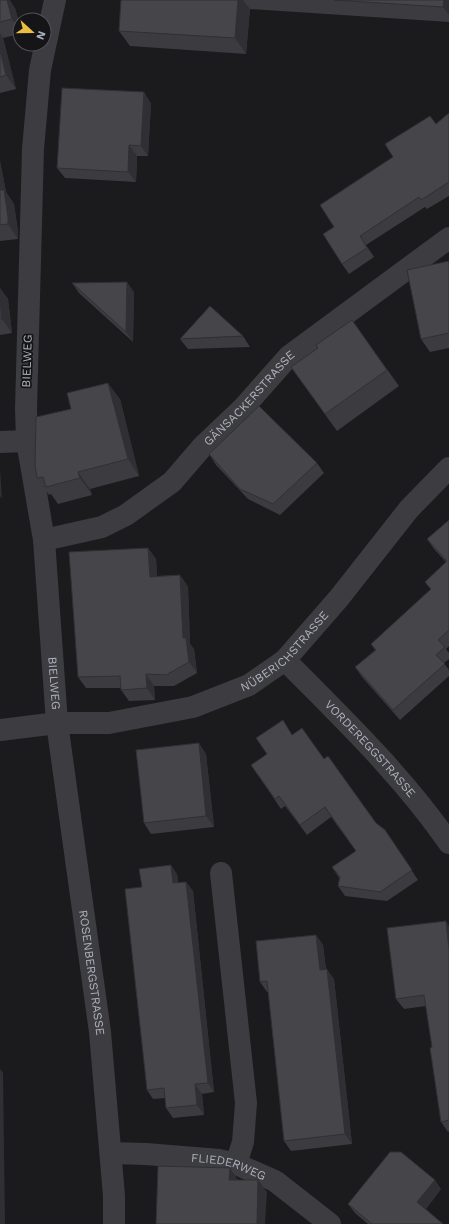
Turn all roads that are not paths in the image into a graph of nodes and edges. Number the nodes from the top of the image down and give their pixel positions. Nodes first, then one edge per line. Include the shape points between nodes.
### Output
1 (55, 0) edge
2 (449, 238) edge
3 (27, 441) junction
4 (0, 442) edge
5 (449, 468) edge
6 (44, 540) junction
7 (285, 660) junction
8 (57, 723) junction
9 (0, 730) edge
10 (449, 843) edge
11 (221, 873) dead end
12 (111, 1153) junction
13 (236, 1164) junction
14 (114, 1224) edge
15 (330, 1224) edge

1 - 3 street, BIELWEG via 40,70 33,149
2 - 6 street, GÄNSACKERSTRASSE via 289,356 172,482 126,515 102,527
3 - 4 street
3 - 6 street, BIELWEG
5 - 7 street, NÜBERICHSTRASSE via 409,509 339,598
6 - 8 street, BIELWEG
7 - 8 street, NÜBERICHSTRASSE via 249,685 193,707 109,723
7 - 10 street, VORDEREGGSTRASSE via 372,747 428,813
8 - 9 street, NÜBERICHSTRASSE
8 - 12 street, ROSENBERGSTRASSE via 100,1032
11 - 13 street via 246,1103 244,1142
12 - 13 street, FLIEDERWEG via 219,1160
12 - 14 street, ROSENBERGSTRASSE
13 - 15 street, FLIEDERWEG via 275,1182

